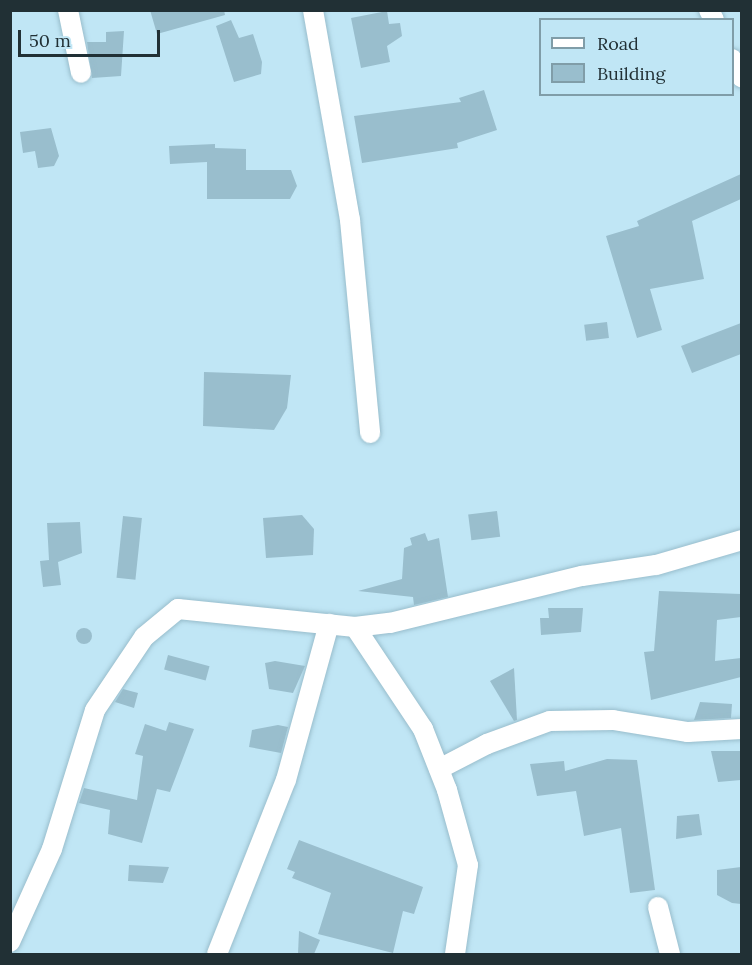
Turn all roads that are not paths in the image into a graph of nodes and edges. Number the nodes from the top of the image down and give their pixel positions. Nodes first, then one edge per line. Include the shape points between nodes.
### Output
1 (68, 10) edge
2 (313, 10) edge
3 (734, 63) edge
4 (81, 73) dead end
5 (741, 78) edge
6 (370, 433) dead end
7 (741, 540) edge
8 (329, 624) junction
9 (355, 627) junction
10 (741, 729) edge
11 (439, 769) junction
12 (658, 907) dead end
13 (10, 942) edge
14 (217, 954) edge
15 (455, 954) edge
16 (670, 954) edge

1 - 4 street
2 - 6 street via 350,220
3 - 5 street
7 - 9 street via 656,565
8 - 9 street
8 - 13 street via 186,608 162,618 94,710 52,849
8 - 14 street via 286,780
9 - 11 street via 423,729
10 - 11 street via 688,732 613,720 550,722 487,744
11 - 15 street via 468,865
12 - 16 street

